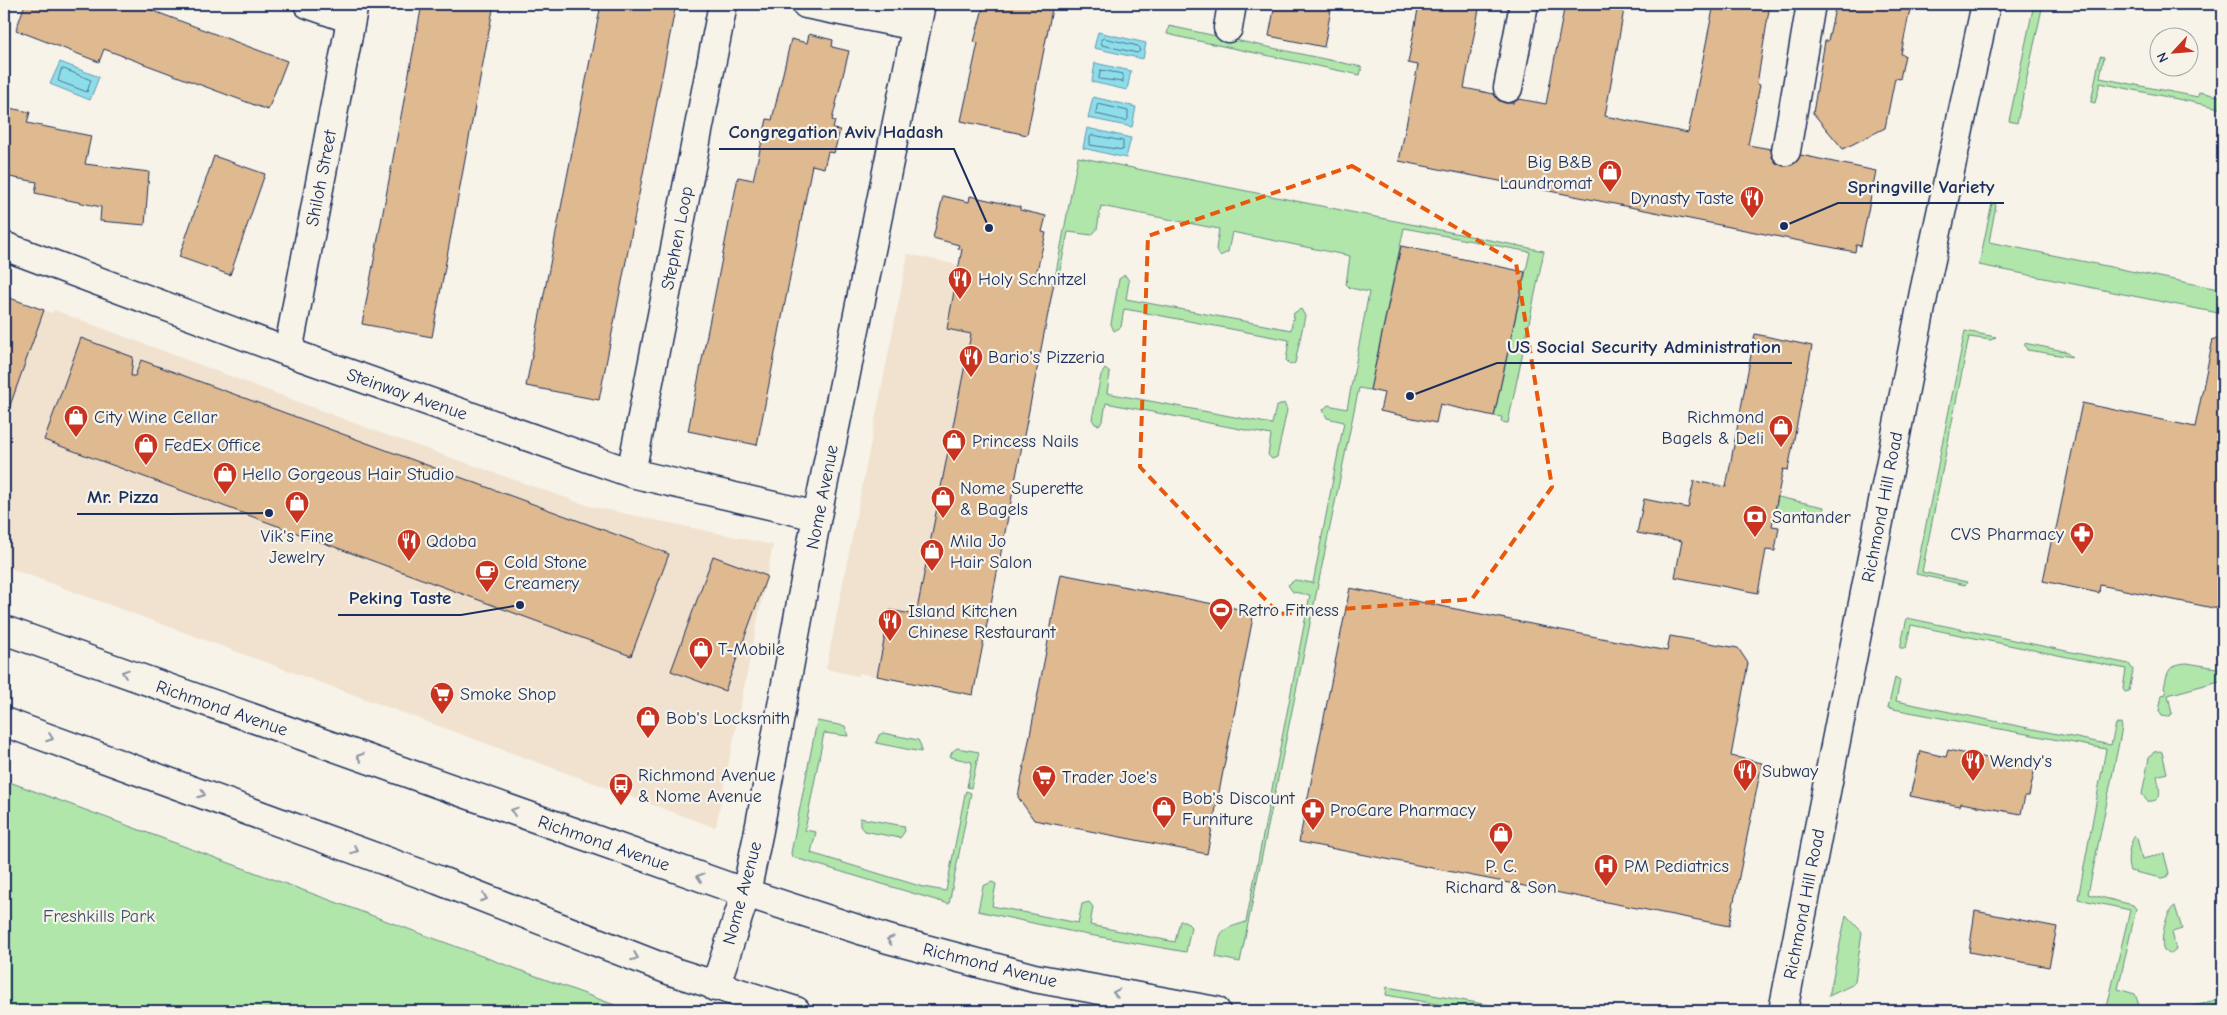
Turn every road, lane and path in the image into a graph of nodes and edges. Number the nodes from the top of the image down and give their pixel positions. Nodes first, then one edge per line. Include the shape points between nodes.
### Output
1 (308, 4) edge
2 (723, 4) edge
3 (806, 4) edge
4 (1524, 4) edge
5 (1811, 4) edge
6 (1986, 4) edge
7 (353, 11) edge
8 (918, 15) edge
9 (1508, 88) dead end
10 (1786, 151) dead end
11 (4, 246) edge
12 (288, 352) junction
13 (631, 473) junction
14 (818, 516) junction
15 (4, 630) edge
16 (4, 722) edge
17 (746, 893) junction
18 (715, 987) junction
19 (796, 1011) edge
20 (1216, 1011) edge
21 (1783, 1011) edge

1 - 7 street
2 - 13 street, Stephen Loop
3 - 8 street
4 - 9 street
5 - 10 street
6 - 21 street, Richmond Hill Road via 1924,292
7 - 12 street, Shiloh Street
8 - 14 street, Nome Avenue
11 - 12 street, Steinway Avenue
12 - 13 street, Steinway Avenue
13 - 14 street, Steinway Avenue
14 - 17 street, Nome Avenue
17 -> 15 street, Richmond Avenue
16 -> 18 street via 429,877
17 - 18 street, Nome Avenue
20 -> 17 street, Richmond Avenue via 1034,978 888,939
18 - 19 street

